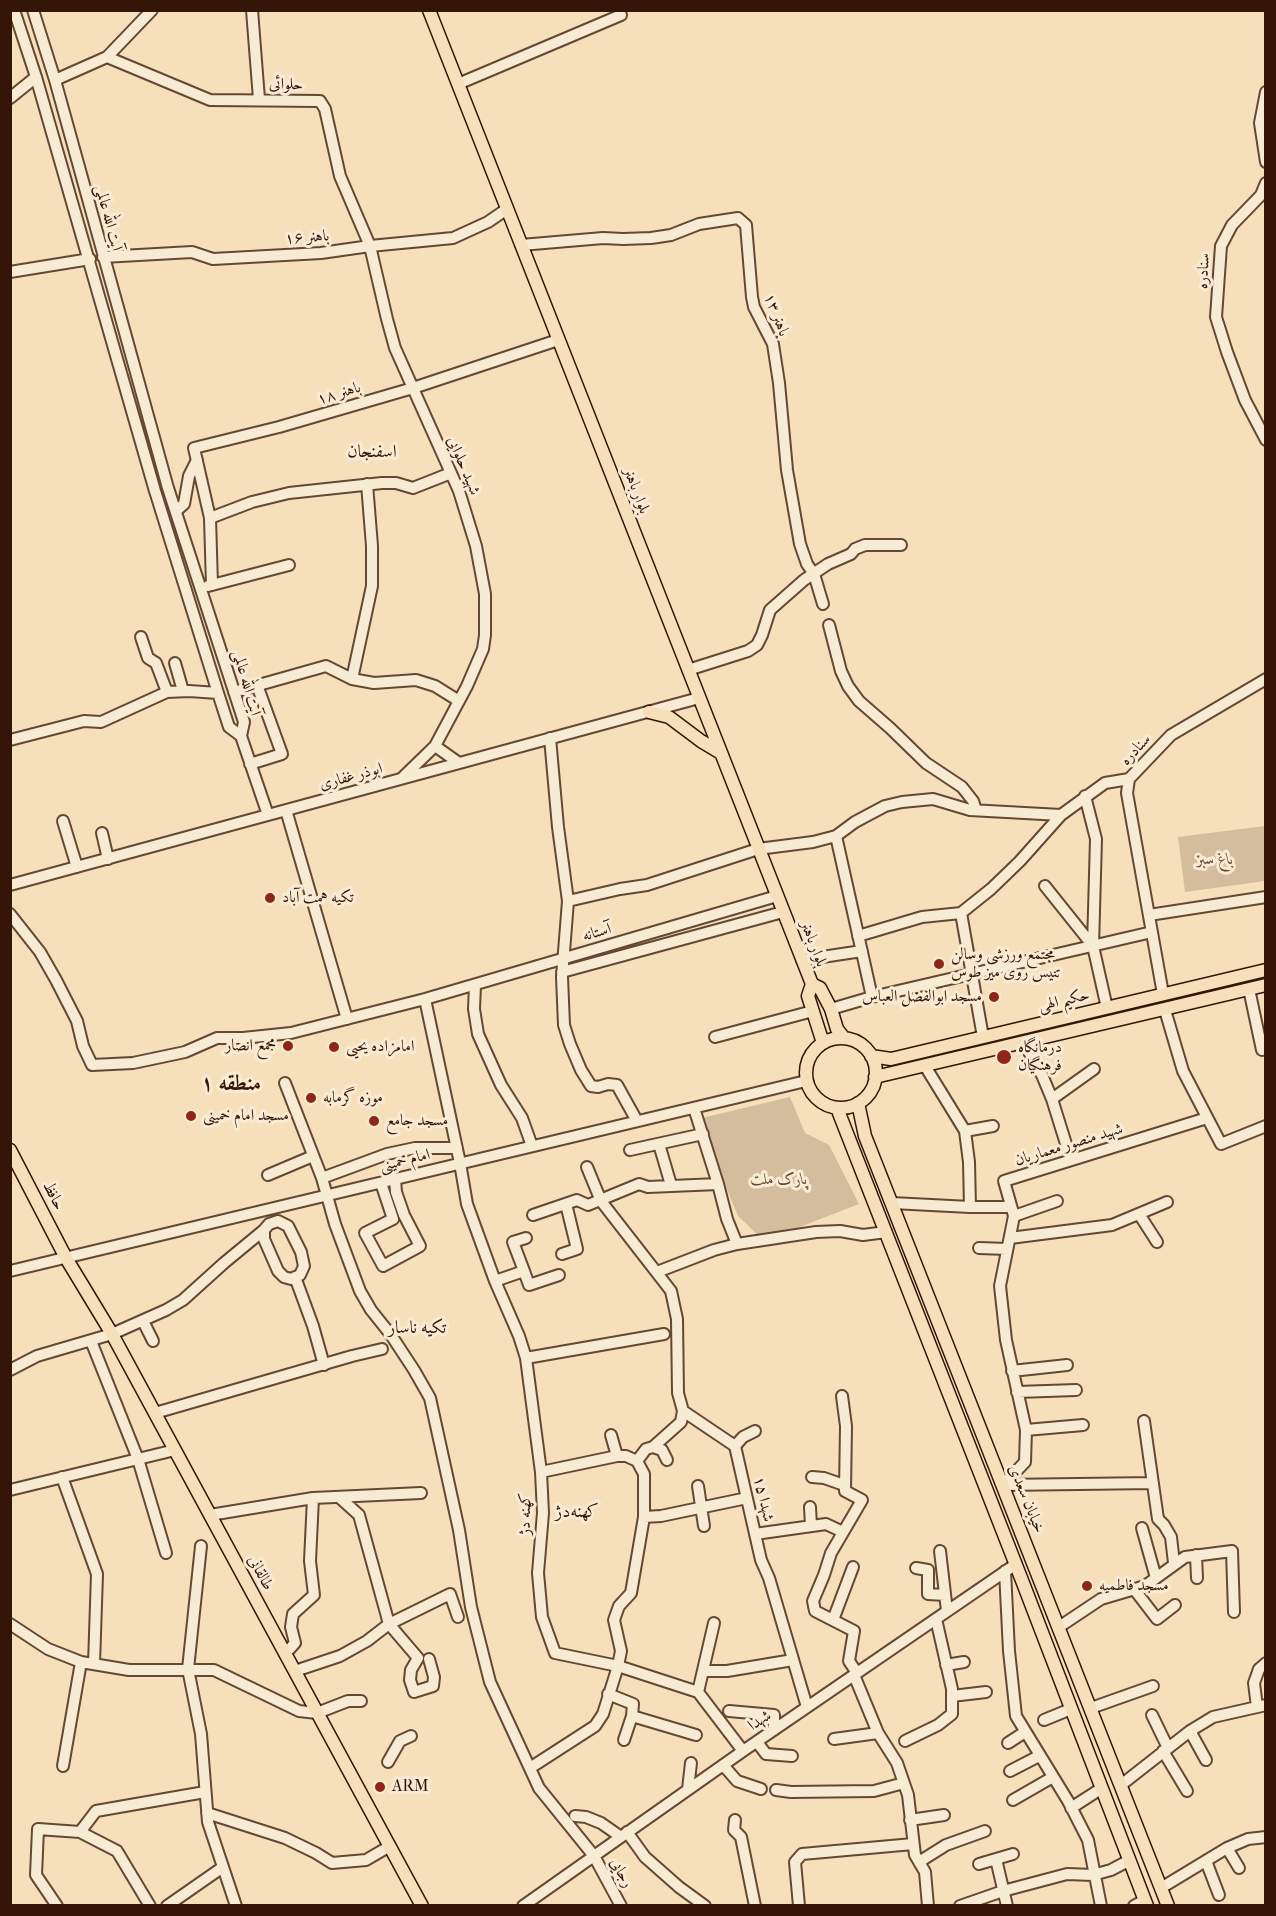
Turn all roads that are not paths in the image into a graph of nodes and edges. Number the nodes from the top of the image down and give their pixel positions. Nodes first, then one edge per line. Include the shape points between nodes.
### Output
1 (14, 10) edge
2 (33, 10) edge
3 (152, 10) edge
4 (252, 10) edge
5 (429, 10) edge
6 (621, 15) dead end
7 (106, 57) junction
8 (36, 77) junction
9 (55, 80) junction
10 (458, 84) junction
11 (1266, 92) edge
12 (10, 98) edge
13 (259, 99) junction
14 (1266, 162) edge
15 (1266, 183) edge
16 (1263, 194) edge
17 (507, 209) junction
18 (521, 245) junction
19 (370, 246) junction
20 (103, 257) junction
21 (90, 259) junction
22 (10, 272) edge
23 (558, 340) junction
24 (413, 388) junction
25 (1266, 440) edge
26 (197, 460) junction
27 (451, 473) junction
28 (367, 484) junction
29 (168, 488) junction
30 (155, 491) junction
31 (176, 511) junction
32 (210, 519) junction
33 (901, 544) dead end
34 (289, 565) dead end
35 (814, 574) junction
36 (212, 585) junction
37 (200, 588) junction
38 (823, 604) dead end
39 (829, 625) dead end
40 (141, 637) dead end
41 (175, 663) dead end
42 (688, 670) junction
43 (352, 679) junction
44 (1266, 679) edge
45 (257, 685) junction
46 (183, 691) junction
47 (167, 692) junction
48 (234, 692) junction
49 (218, 693) junction
50 (699, 698) junction
51 (459, 701) junction
52 (649, 712) junction
53 (241, 736) junction
54 (550, 738) junction
55 (10, 740) edge
56 (435, 746) junction
57 (721, 753) junction
58 (459, 763) junction
59 (250, 764) junction
60 (401, 779) junction
61 (1129, 779) junction
62 (1085, 796) junction
63 (286, 810) junction
64 (975, 810) junction
65 (268, 815) junction
66 (1061, 815) junction
67 (63, 821) dead end
68 (102, 833) dead end
69 (836, 836) junction
70 (758, 849) junction
71 (108, 859) junction
72 (77, 867) junction
73 (10, 885) edge
74 (1045, 886) dead end
75 (777, 896) junction
76 (1266, 897) edge
77 (568, 901) junction
78 (783, 912) junction
79 (961, 913) junction
80 (10, 914) edge
81 (1149, 915) junction
82 (1152, 932) junction
83 (858, 936) junction
84 (1093, 946) junction
85 (862, 951) junction
86 (564, 958) junction
87 (802, 960) junction
88 (1266, 970) edge
89 (562, 972) junction
90 (971, 974) junction
91 (475, 984) junction
92 (812, 984) junction
93 (1266, 986) edge
94 (1249, 989) junction
95 (1163, 994) junction
96 (872, 997) junction
97 (425, 999) junction
98 (1107, 1008) junction
99 (831, 1009) junction
100 (1165, 1010) junction
101 (813, 1011) junction
102 (346, 1019) junction
103 (715, 1037) dead end
104 (983, 1037) junction
105 (844, 1038) junction
106 (823, 1043) junction
107 (1024, 1043) junction
108 (1262, 1050) dead end
109 (871, 1056) junction
110 (891, 1059) junction
111 (925, 1066) junction
112 (1094, 1069) dead end
113 (894, 1074) junction
114 (875, 1077) junction
115 (806, 1080) junction
116 (285, 1083) dead end
117 (1052, 1099) junction
118 (858, 1103) junction
119 (694, 1108) junction
120 (837, 1108) junction
121 (1207, 1118) junction
122 (637, 1121) junction
123 (993, 1126) dead end
124 (1266, 1126) edge
125 (965, 1131) junction
126 (703, 1134) junction
127 (659, 1144) junction
128 (532, 1146) junction
129 (457, 1148) junction
130 (10, 1150) edge
131 (630, 1150) dead end
132 (313, 1156) junction
133 (1071, 1160) junction
134 (460, 1163) junction
135 (587, 1167) dead end
136 (268, 1175) dead end
137 (322, 1178) junction
138 (395, 1179) junction
139 (882, 1180) junction
140 (381, 1182) junction
141 (718, 1184) junction
142 (671, 1185) junction
143 (868, 1186) junction
144 (328, 1195) junction
145 (601, 1200) junction
146 (1057, 1201) dead end
147 (1167, 1202) dead end
148 (892, 1203) junction
149 (566, 1204) junction
150 (970, 1207) junction
151 (1012, 1212) junction
152 (1139, 1214) junction
153 (533, 1215) dead end
154 (264, 1230) junction
155 (886, 1232) junction
156 (526, 1238) dead end
157 (1157, 1242) dead end
158 (738, 1244) junction
159 (1009, 1244) junction
160 (979, 1248) dead end
161 (562, 1254) dead end
162 (66, 1258) junction
163 (10, 1271) edge
164 (524, 1271) junction
165 (657, 1272) junction
166 (559, 1275) dead end
167 (295, 1276) junction
168 (495, 1281) junction
169 (143, 1321) junction
170 (112, 1334) junction
171 (664, 1334) dead end
172 (91, 1341) junction
173 (153, 1341) dead end
174 (382, 1349) dead end
175 (526, 1358) junction
176 (324, 1365) junction
177 (1067, 1365) dead end
178 (10, 1370) edge
179 (1012, 1371) junction
180 (1076, 1390) dead end
181 (1017, 1392) junction
182 (842, 1395) dead end
183 (683, 1411) junction
184 (155, 1413) junction
185 (1144, 1421) dead end
186 (1083, 1425) dead end
187 (1026, 1430) junction
188 (755, 1431) dead end
189 (611, 1435) dead end
190 (652, 1446) junction
191 (735, 1446) junction
192 (175, 1450) junction
193 (617, 1456) junction
194 (138, 1459) junction
195 (667, 1460) dead end
196 (637, 1461) junction
197 (541, 1472) junction
198 (813, 1477) dead end
199 (62, 1478) junction
200 (1153, 1483) junction
201 (844, 1485) junction
202 (1003, 1485) junction
203 (698, 1486) dead end
204 (10, 1490) edge
205 (421, 1493) dead end
206 (339, 1497) junction
207 (313, 1498) junction
208 (747, 1498) junction
209 (810, 1507) dead end
210 (701, 1508) junction
211 (210, 1515) junction
212 (644, 1516) junction
213 (704, 1526) dead end
214 (811, 1526) junction
215 (1142, 1528) dead end
216 (843, 1532) junction
217 (755, 1534) junction
218 (201, 1546) dead end
219 (940, 1551) dead end
220 (166, 1553) dead end
221 (1196, 1556) junction
222 (1174, 1563) junction
223 (853, 1567) dead end
224 (916, 1568) dead end
225 (1011, 1568) junction
226 (1156, 1578) junction
227 (1197, 1578) dead end
228 (1134, 1589) junction
229 (945, 1595) junction
230 (1175, 1605) dead end
231 (947, 1611) junction
232 (1234, 1612) dead end
233 (458, 1617) dead end
234 (936, 1619) junction
235 (833, 1620) junction
236 (714, 1623) dead end
237 (10, 1624) edge
238 (389, 1624) junction
239 (1059, 1627) junction
240 (285, 1654) junction
241 (423, 1658) dead end
242 (794, 1660) junction
243 (81, 1662) junction
244 (964, 1662) dead end
245 (1266, 1663) edge
246 (94, 1664) junction
247 (946, 1665) junction
248 (618, 1666) junction
249 (188, 1669) junction
250 (295, 1671) junction
251 (703, 1671) junction
252 (856, 1674) junction
253 (1154, 1686) dead end
254 (698, 1692) junction
255 (987, 1692) dead end
256 (608, 1694) junction
257 (952, 1696) junction
258 (361, 1701) dead end
259 (1262, 1706) edge
260 (807, 1707) junction
261 (1091, 1708) junction
262 (1071, 1709) junction
263 (729, 1712) dead end
264 (318, 1713) junction
265 (1152, 1715) dead end
266 (632, 1716) junction
267 (1044, 1720) dead end
268 (774, 1730) junction
269 (1190, 1731) junction
270 (1025, 1732) junction
271 (878, 1733) junction
272 (696, 1735) dead end
273 (411, 1736) dead end
274 (834, 1739) dead end
275 (624, 1740) dead end
276 (905, 1741) dead end
277 (757, 1742) junction
278 (1008, 1743) dead end
279 (1166, 1750) junction
280 (743, 1751) junction
281 (792, 1756) dead end
282 (1039, 1756) junction
283 (1206, 1760) dead end
284 (388, 1762) dead end
285 (691, 1763) dead end
286 (723, 1765) junction
287 (63, 1766) dead end
288 (530, 1768) junction
289 (1010, 1771) dead end
290 (1053, 1777) junction
291 (904, 1783) junction
292 (1121, 1785) junction
293 (1102, 1788) junction
294 (688, 1789) junction
295 (761, 1789) dead end
296 (776, 1790) dead end
297 (1187, 1791) dead end
298 (205, 1792) junction
299 (1013, 1800) dead end
300 (1071, 1808) junction
301 (207, 1813) junction
302 (944, 1815) dead end
303 (575, 1816) dead end
304 (1133, 1816) junction
305 (735, 1820) dead end
306 (910, 1820) junction
307 (1115, 1824) junction
308 (985, 1831) dead end
309 (80, 1832) junction
310 (624, 1834) junction
311 (1140, 1835) junction
312 (1266, 1837) edge
313 (1122, 1843) junction
314 (914, 1845) junction
315 (390, 1846) junction
316 (1227, 1848) junction
317 (1014, 1854) dead end
318 (594, 1856) junction
319 (996, 1859) junction
320 (1128, 1861) junction
321 (1206, 1861) junction
322 (919, 1862) junction
323 (979, 1864) dead end
324 (223, 1867) junction
325 (1239, 1868) dead end
326 (1094, 1875) junction
327 (1161, 1888) junction
328 (1003, 1891) junction
329 (1219, 1895) dead end
330 (1142, 1904) edge
331 (57, 1905) edge
332 (150, 1905) edge
333 (167, 1905) edge
334 (236, 1905) edge
335 (422, 1905) edge
336 (523, 1905) edge
337 (621, 1905) edge
338 (705, 1905) edge
339 (755, 1905) edge
340 (798, 1905) edge
341 (928, 1905) edge
342 (960, 1905) edge
343 (1007, 1905) edge
344 (1101, 1905) edge
345 (1168, 1905) edge

1 - 8 street, آیت الله عالمی
2 - 9 street, آیت الله عالمی
3 - 7 street
4 - 13 street
5 - 10 main road, بلوار باهنر
6 - 10 street
7 - 9 street
7 - 13 street, حلوائی via 210,100
8 - 12 street
8 - 21 street, آیت الله عالمی
9 - 20 street, آیت الله عالمی
10 - 17 main road, بلوار باهنر
11 - 14 street via 1260,123
13 - 19 street, حلوائی via 320,101 340,176
15 - 16 street, سنادره
16 - 25 street, سنادره via 1232,225 1221,246 1216,317 1245,399
17 - 18 main road, بلوار باهنر
17 - 19 street, باهنر ۱۶ via 453,238
18 - 23 main road, بلوار باهنر
18 - 35 street, باهنر ۱۳ via 603,237 651,238 738,218 746,225 754,308 773,344 800,544
19 - 20 street, باهنر ۱۶ via 321,253 213,258 192,252
19 - 24 street, شهید حلوایی via 395,348
20 - 29 street, آیت الله عالمی
21 - 22 street
21 - 30 street, آیت الله عالمی
23 - 24 street, باهنر ۱۸
23 - 42 main road, بلوار باهنر
24 - 26 street, باهنر ۱۸ via 279,428 194,448
24 - 27 street, شهید حلوایی
26 - 31 street via 189,476 184,504
26 - 32 street
27 - 28 street via 413,488 396,483
27 - 51 street, شهید حلوایی via 476,546 485,594 483,649
28 - 32 street via 290,493 252,502
28 - 43 street via 372,586
29 - 30 street
29 - 31 street, آیت الله عالمی
30 - 49 street, آیت الله عالمی
31 - 37 street, آیت الله عالمی
32 - 36 street
33 - 35 street via 865,545
34 - 36 street
35 - 38 street, باهنر ۱۳
35 - 42 street via 770,610 757,645
36 - 37 street
37 - 48 street, آیت الله عالمی
39 - 64 street via 841,671 859,701 926,763 962,788
40 - 47 street
41 - 46 street
42 - 50 main road, بلوار باهنر
43 - 45 street via 326,666
43 - 51 street via 374,683 416,680
44 - 61 street, سنادره via 1171,735
45 - 48 street
45 - 59 street via 282,754
46 - 47 street
46 - 49 street
47 - 55 street via 101,722 84,721
48 - 53 street, آیت الله عالمی via 244,722
49 - 53 street, آیت الله عالمی via 229,727
50 - 52 street, ابوذر غفاری
50 - 57 main road, بلوار باهنر
51 - 56 street, شهید حلوایی
52 - 54 street, ابوذر غفاری
52 - 57 main road via 669,717
53 - 59 street
54 - 58 street, ابوذر غفاری
54 - 77 street
56 - 58 street
56 - 60 street, شهید حلوایی
57 - 70 main road, بلوار باهنر
58 - 60 street, ابوذر غفاری
59 - 65 street
60 - 63 street, ابوذر غفاری
61 - 62 street via 1105,783
61 - 81 street, سنادره via 1127,793
62 - 66 street
62 - 84 street via 1096,839
63 - 65 street, ابوذر غفاری
63 - 102 street
64 - 66 street
64 - 69 street via 933,799 902,802 885,806
65 - 71 street, ابوذر غفاری
66 - 79 street via 1020,861
67 - 72 street
68 - 71 street
69 - 70 street
69 - 83 street
70 - 75 main road, بلوار باهنر
70 - 77 street via 647,885
71 - 72 street, ابوذر غفاری
72 - 73 street, ابوذر غفاری
74 - 84 street
75 - 78 main road, بلوار باهنر
75 - 86 street, آستانه
76 - 81 street
77 - 86 street
78 - 87 main road, بلوار باهنر
78 - 89 street, آستانه
79 - 83 street via 922,917
79 - 90 street
80 - 102 street, آستانه via 56,980 77,1021 92,1065 133,1063 185,1052 217,1038 291,1032
81 - 82 street, سنادره
82 - 84 street
82 - 95 street, سنادره
83 - 85 street
84 - 90 street
84 - 98 street
85 - 87 street
85 - 96 street
86 - 89 street
86 - 91 street, آستانه
87 - 92 main road, بلوار باهنر
88 - 95 main road, حکیم الهی
89 - 122 street via 564,1025 581,1070 591,1086 617,1085
90 - 96 street
90 - 104 street
91 - 97 street, آستانه
91 - 128 street via 478,1034 501,1085 522,1118
92 - 99 main road via 820,988
92 - 101 main road via 808,996
93 - 94 main road, حکیم الهی
94 - 100 main road, حکیم الهی
94 - 108 street
95 - 98 main road, حکیم الهی
95 - 100 main road
96 - 99 street
97 - 102 street, آستانه
97 - 129 street, کهنه دژ
98 - 104 main road, حکیم الهی
99 - 105 main road
100 - 107 main road, حکیم الهی
100 - 121 street via 1183,1071
101 - 103 street
101 - 106 main road
104 - 110 main road, حکیم الهی
105 - 106 main road
105 - 109 main road via 864,1047
106 - 115 main road via 808,1059
107 - 111 main road, حکیم الهی
107 - 117 street
109 - 110 main road, حکیم الهی
109 - 114 main road
110 - 113 main road
111 - 113 main road, حکیم الهی
111 - 125 street
112 - 117 street
113 - 114 main road, حکیم الهی
114 - 118 main road via 873,1087
115 - 119 street, امام خمینی
115 - 120 main road via 817,1099
116 - 132 street, رجایی
117 - 133 street
118 - 120 main road
118 - 139 main road, خیابان سعدی
119 - 122 street, امام خمینی
119 - 126 street
120 - 143 main road, خیابان سعدی
121 - 124 street via 1221,1144
121 - 133 street, شهید منصور معماریان
122 - 128 street, امام خمینی
123 - 125 street
125 - 150 street
126 - 127 street
126 - 141 street
127 - 131 street
127 - 142 street
128 - 134 street, امام خمینی
129 - 134 street, کهنه دژ
129 - 137 street via 415,1148 387,1154
130 - 162 main road, حافظ
132 - 136 street
132 - 137 street, رجایی
133 - 151 street, شهید منصور معماریان via 1004,1181
134 - 138 street, امام خمینی
134 - 168 street, کهنه دژ via 467,1204
135 - 145 street
137 - 144 street, رجایی
138 - 140 street, امام خمینی
138 - 140 street via 404,1215 420,1246 383,1266 364,1233 393,1219
139 - 143 main road via 872,1179
139 - 148 main road, خیابان سعدی
140 - 144 street, امام خمینی
141 - 142 street
141 - 158 street
142 - 145 street via 639,1184
143 - 155 main road, خیابان سعدی
144 - 162 street, امام خمینی
144 - 288 street, رجایی via 360,1291 430,1398 459,1530 471,1607 490,1682
145 - 149 street via 588,1205 577,1200
145 - 165 street
146 - 151 street
147 - 152 street
148 - 150 street
148 - 202 main road, خیابان سعدی
149 - 153 street
149 - 161 street via 577,1249
150 - 151 street
151 - 159 street, شهید منصور معماریان
152 - 157 street
152 - 159 street via 1112,1225
154 - 167 street via 278,1271 284,1277
154 - 167 street via 278,1221 288,1226 304,1266 300,1275
154 - 169 street via 183,1300
155 - 158 street via 816,1232
155 - 225 main road, خیابان سعدی
156 - 164 street via 513,1242
158 - 165 street
159 - 160 street
159 - 179 street, شهید منصور معماریان via 1000,1286
162 - 163 street, امام خمینی
162 - 170 main road, طالقانی
164 - 166 street via 529,1285
164 - 168 street
165 - 183 street via 670,1291 677,1319 678,1393
167 - 176 street
168 - 175 street, کهنه دژ
169 - 170 street
169 - 173 street
170 - 172 street
170 - 184 main road, طالقانی
171 - 175 street
172 - 178 street via 37,1356
172 - 194 street
174 - 176 street
175 - 197 street, کهنه دژ
176 - 184 street
177 - 179 street
179 - 181 street, شهید منصور معماریان
180 - 181 street
181 - 187 street, شهید منصور معماریان
182 - 201 street via 846,1426
183 - 190 street via 681,1422
183 - 191 street
184 - 192 main road, طالقانی
185 - 200 street
186 - 187 street
187 - 202 street, شهید منصور معماریان via 1025,1462
188 - 191 street
189 - 193 street
190 - 195 street via 662,1450
190 - 196 street
191 - 208 street, شهدا ۱۵
192 - 194 street
192 - 211 main road, طالقانی
193 - 196 street
193 - 197 street
194 - 199 street
194 - 220 street
196 - 212 street via 644,1474
197 - 248 street, کهنه دژ via 543,1513 538,1573 542,1617 555,1653
198 - 201 street
199 - 204 street
199 - 246 street via 97,1574
200 - 202 street
200 - 222 street via 1158,1519 1171,1537
201 - 216 street via 845,1491 862,1500
202 - 239 main road, خیابان سعدی
203 - 210 street
205 - 206 street
206 - 207 street
206 - 238 street via 359,1515
207 - 211 street
207 - 240 street via 310,1561 314,1595 293,1614 295,1643
208 - 210 street
208 - 217 street, شهدا ۱۵
209 - 214 street
210 - 212 street
210 - 213 street
211 - 240 main road, طالقانی
212 - 248 street via 631,1593 618,1606 614,1620 621,1651
214 - 216 street via 826,1524
214 - 217 street
215 - 226 street
216 - 235 street via 813,1601 814,1611
217 - 242 street, شهدا ۱۵
218 - 249 street
219 - 229 street
221 - 222 street
221 - 227 street
221 - 232 street via 1232,1551
222 - 226 street
223 - 235 street
224 - 229 street via 928,1570 928,1594
225 - 231 street, شهدا
225 - 262 main road, خیابان سعدی
225 - 270 street via 1013,1700
226 - 228 street
228 - 230 street via 1157,1619
228 - 239 street via 1101,1599
229 - 231 street
231 - 234 street, شهدا
233 - 238 street via 450,1594
234 - 247 street
234 - 252 street, شهدا
235 - 252 street via 854,1631 849,1661
236 - 251 street
237 - 243 street via 48,1649
238 - 241 street
238 - 250 street via 340,1656
239 - 261 main road, خیابان سعدی
240 - 250 main road, طالقانی
242 - 251 street
242 - 260 street, شهدا ۱۵
243 - 246 street
243 - 287 street
244 - 247 street
245 - 259 street via 1254,1683
246 - 249 street via 129,1670
247 - 257 street
248 - 254 street, کهنه دژ
248 - 256 street
249 - 264 street via 214,1670 298,1711
249 - 298 street via 201,1734
250 - 264 main road, طالقانی
251 - 254 street
252 - 260 street, شهدا
252 - 271 street
253 - 261 street
254 - 280 street
255 - 257 street
256 - 266 street via 633,1704
256 - 288 street via 595,1726
257 - 276 street via 952,1714
258 - 264 street via 348,1701
259 - 269 street via 1213,1718
260 - 268 street, شهدا
261 - 292 main road, خیابان سعدی
262 - 267 street
262 - 293 main road, خیابان سعدی
263 - 268 street via 774,1715
264 - 315 main road, طالقانی
265 - 279 street
266 - 272 street
266 - 275 street
268 - 277 street, شهدا
269 - 279 street
269 - 283 street
270 - 278 street
270 - 282 street
271 - 274 street
271 - 291 street via 897,1763
273 - 284 street via 400,1741
277 - 280 street, شهدا
277 - 281 street via 766,1754
279 - 292 street
279 - 297 street
280 - 286 street, شهدا
282 - 289 street
282 - 290 street
285 - 294 street
286 - 294 street, شهدا
286 - 295 street via 737,1781
288 - 318 street, رجایی via 539,1788
290 - 299 street
290 - 300 street
291 - 296 street via 874,1791
291 - 306 street
292 - 304 main road, خیابان سعدی
293 - 300 street
293 - 307 main road, خیابان سعدی
294 - 310 street, شهدا
298 - 301 street
298 - 309 street via 96,1811
300 - 326 street via 1088,1840
301 - 315 street via 285,1838 332,1863 366,1860
301 - 324 street
302 - 306 street
303 - 310 street
304 - 307 main road via 1127,1825
304 - 311 main road, خیابان سعدی
305 - 339 street via 734,1830 741,1837
306 - 314 street
307 - 313 main road, خیابان سعدی
308 - 322 street via 946,1845
309 - 331 street via 38,1829 36,1875
309 - 332 street via 117,1851
310 - 318 street, شهدا
310 - 338 street via 679,1887
311 - 313 main road via 1130,1835
311 - 327 main road, خیابان سعدی
312 - 316 street
313 - 320 main road, خیابان سعدی
314 - 322 street
314 - 340 street via 802,1854 795,1862
315 - 335 main road, طالقانی
316 - 321 street
316 - 325 street
317 - 319 street
318 - 336 street, شهدا
318 - 337 street, رجایی
319 - 323 street
319 - 328 street
320 - 326 street
320 - 330 main road, خیابان سعدی
321 - 327 street
321 - 329 street
322 - 341 street via 925,1872
324 - 333 street
324 - 334 street
326 - 328 street via 1067,1874
326 - 344 street
327 - 345 main road, خیابان سعدی
328 - 342 street
328 - 343 street

